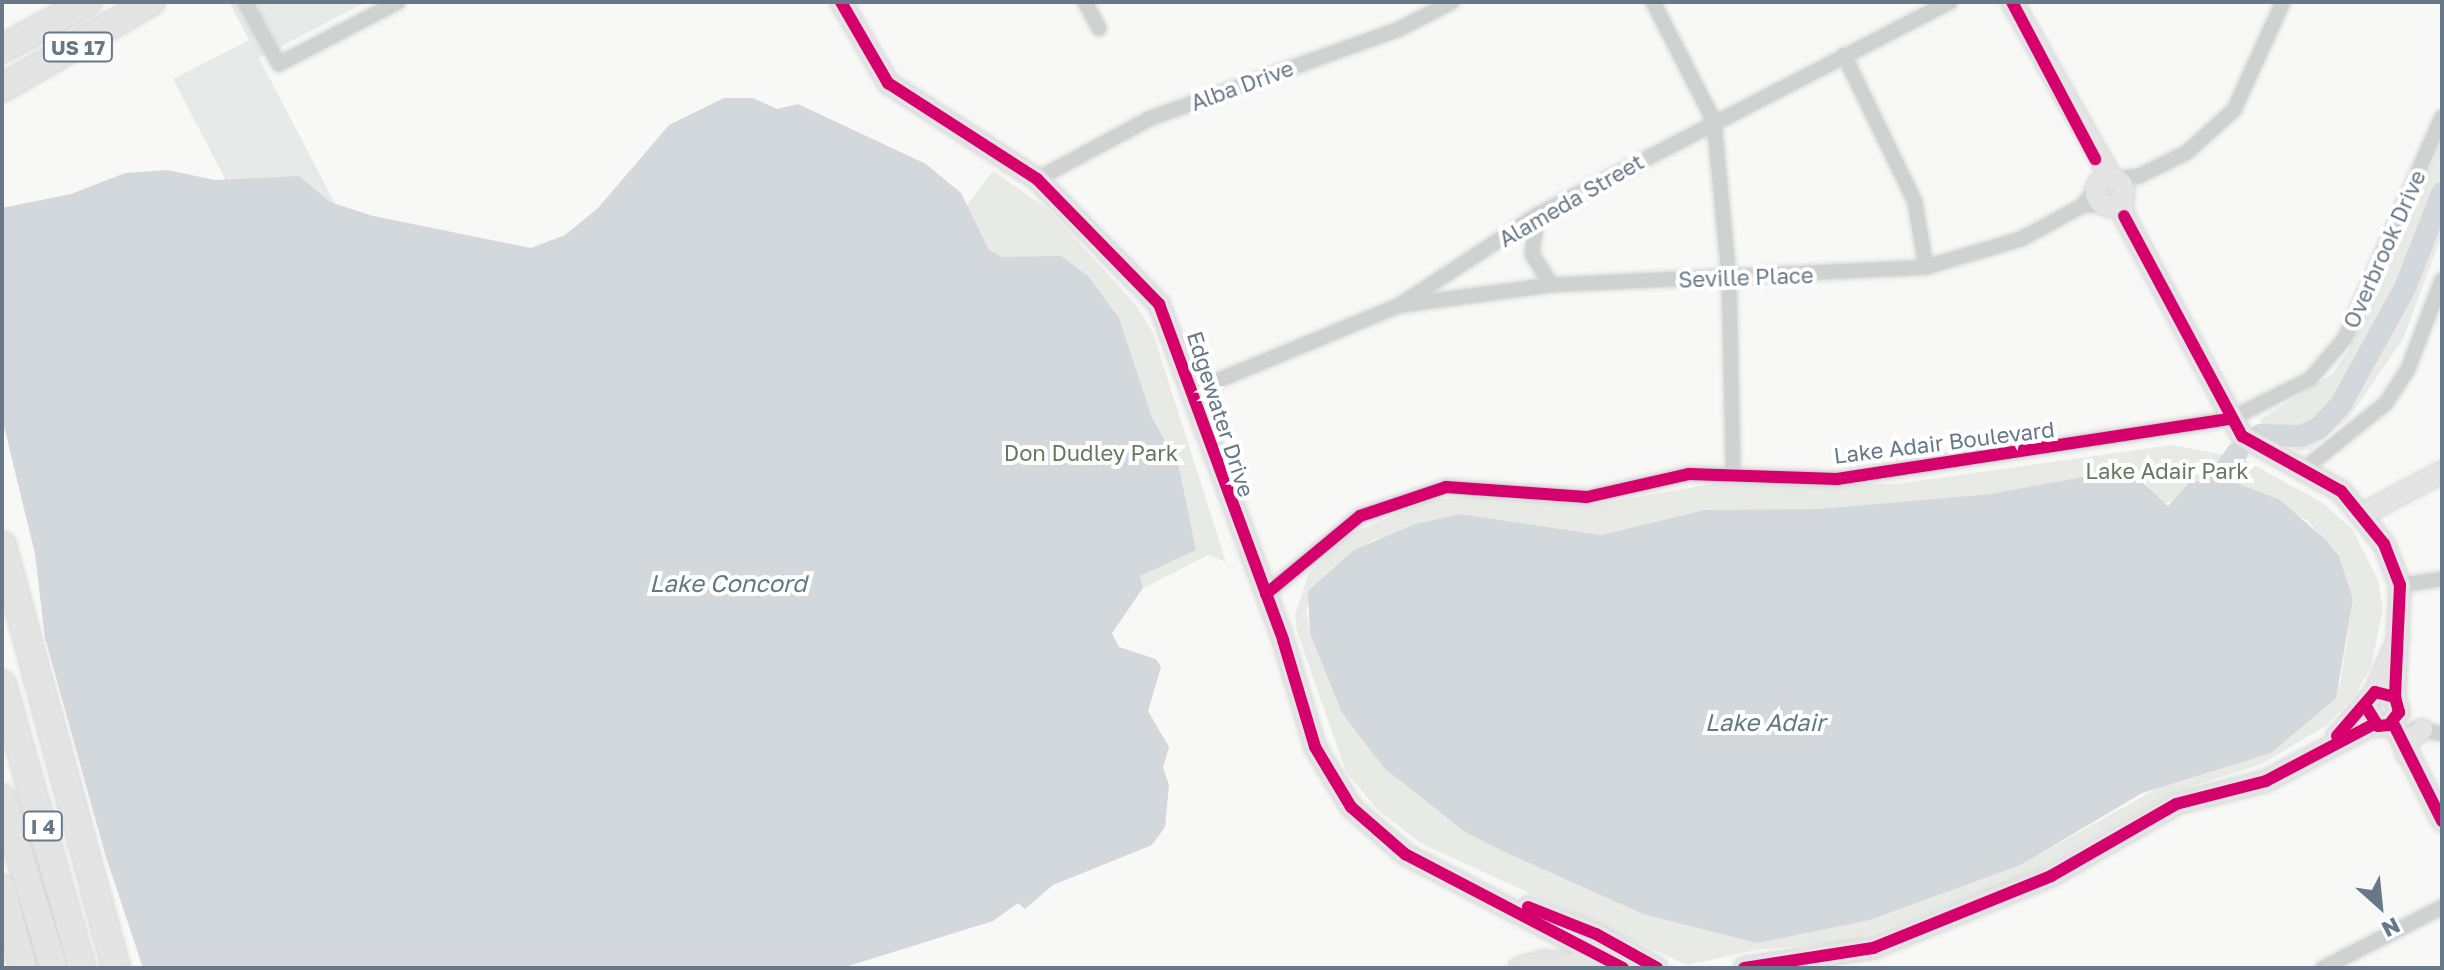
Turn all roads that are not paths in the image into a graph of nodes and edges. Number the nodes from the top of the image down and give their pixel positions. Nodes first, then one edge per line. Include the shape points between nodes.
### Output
1 (88, 2) edge
2 (151, 2) edge
3 (245, 2) edge
4 (398, 2) edge
5 (1085, 2) edge
6 (1452, 2) edge
7 (1653, 2) edge
8 (1950, 2) edge
9 (2012, 2) edge
10 (843, 3) edge
11 (2277, 6) edge
12 (1099, 28) dead end
13 (2, 49) edge
14 (1844, 55) junction
15 (2, 88) edge
16 (2442, 117) edge
17 (1714, 121) junction
18 (1037, 179) junction
19 (2112, 194) junction
20 (1537, 215) junction
21 (1926, 267) junction
22 (1729, 277) junction
23 (2442, 280) edge
24 (1551, 285) junction
25 (1398, 306) junction
26 (1190, 392) junction
27 (2230, 419) junction
28 (2304, 469) junction
29 (2442, 472) edge
30 (1733, 473) junction
31 (2365, 513) junction
32 (2, 545) edge
33 (2442, 579) edge
34 (2400, 585) junction
35 (1266, 594) junction
36 (2, 684) edge
37 (2385, 712) junction
38 (2432, 732) edge
39 (2403, 748) junction
40 (2, 798) edge
41 (2442, 821) edge
42 (2, 888) edge
43 (101, 896) junction
44 (2442, 907) edge
45 (1565, 929) junction
46 (23, 968) edge
47 (54, 968) edge
48 (82, 968) edge
49 (116, 968) edge
50 (127, 968) edge
51 (1516, 968) edge
52 (1610, 968) edge
53 (1623, 968) edge
54 (1657, 968) edge
55 (1744, 968) edge
56 (2323, 968) edge

1 - 13 highway, US 17
2 - 15 highway, US 17
3 - 4 street via 279,64
5 - 12 street
6 - 18 street, Alba Drive via 1399,29 1151,118
7 - 17 street
8 - 14 street, Alameda Street
9 - 19 street
10 - 18 street, Edgewater Drive via 888,83
11 - 19 street via 2234,110 2186,153
14 - 17 street, Alameda Street
14 - 21 street via 1915,202
16 - 27 street, Overbrook Drive via 2336,349 2292,391
17 - 20 street, Alameda Street
17 - 22 street
18 - 26 street, Edgewater Drive via 1151,293 1170,325
19 - 21 street, Seville Place via 1989,253
19 - 27 street
20 - 24 street via 1532,254
20 - 25 street, Alameda Street
21 - 22 street, Seville Place
22 - 24 street, Seville Place
22 - 30 street
23 - 28 street via 2408,369 2386,403
24 - 25 street, Seville Place
25 - 26 street, Alameda Street
26 - 35 street, Edgewater Drive
27 - 28 street via 2242,436
27 - 30 street, Lake Adair Boulevard via 1903,472 1837,479
28 - 31 street
29 - 31 street
30 - 35 street, Lake Adair Boulevard via 1689,474 1587,497 1472,486 1426,492 1342,528
31 - 34 street
32 - 43 highway
33 - 34 street
34 - 37 street via 2399,637
35 - 45 street, Edgewater Drive via 1315,747 1343,796 1394,847
36 - 48 highway, I 4
37 - 38 street
37 - 39 street
37 - 55 street via 2266,781 2176,804 2051,876 1873,948
38 - 39 street via 2409,739
39 - 41 street
40 - 47 highway
42 - 46 highway
43 - 49 highway
43 - 50 highway
44 - 56 street
45 - 51 street
45 - 53 street, Edgewater Drive
45 - 54 street, Edgewater Drive
51 - 52 street via 1579,960

